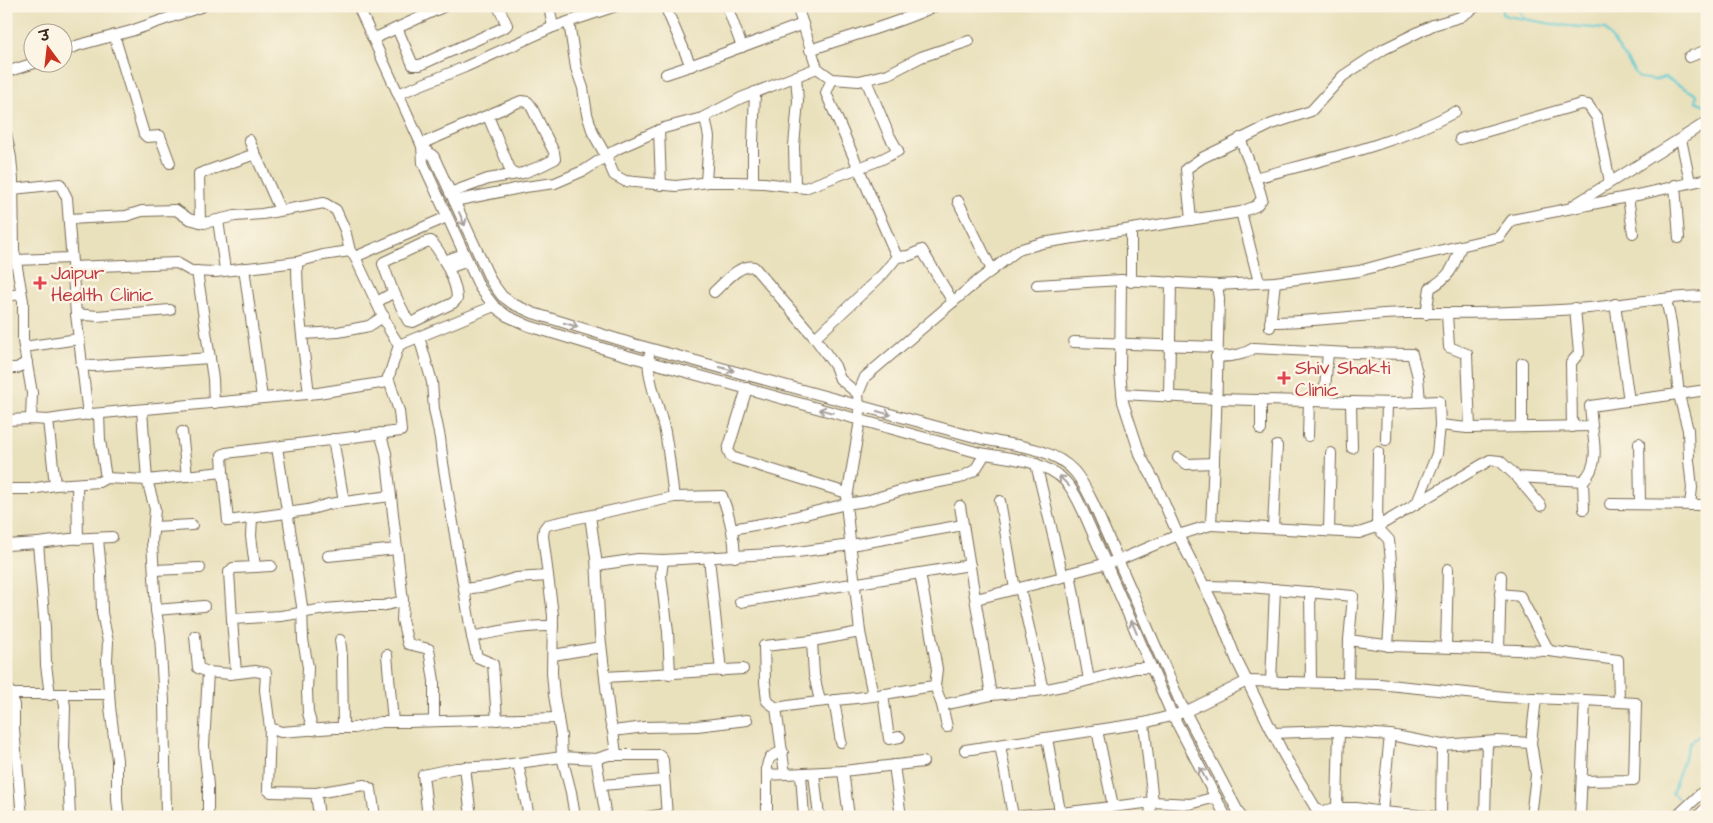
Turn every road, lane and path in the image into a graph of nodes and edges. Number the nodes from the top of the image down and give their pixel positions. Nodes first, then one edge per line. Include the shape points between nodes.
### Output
1 (202, 6) edge
2 (358, 6) edge
3 (445, 6) edge
4 (498, 6) edge
5 (549, 6) edge
6 (665, 6) edge
7 (727, 6) edge
8 (797, 6) edge
9 (935, 6) edge
10 (612, 7) edge
11 (1476, 7) edge
12 (568, 22) junction
13 (803, 24) junction
14 (553, 27) junction
15 (397, 28) junction
16 (114, 35) junction
17 (373, 39) junction
18 (969, 41) dead end
19 (742, 47) junction
20 (72, 48) edge
21 (810, 50) junction
22 (1707, 50) edge
23 (1689, 57) dead end
24 (691, 66) junction
25 (22, 67) edge
26 (817, 68) junction
27 (6, 72) edge
28 (666, 74) dead end
29 (796, 76) junction
30 (832, 79) junction
31 (866, 80) junction
32 (755, 92) junction
33 (398, 94) junction
34 (1455, 112) dead end
35 (488, 116) junction
36 (705, 117) junction
37 (1707, 122) edge
38 (659, 130) junction
39 (6, 133) edge
40 (1240, 138) junction
41 (1460, 139) dead end
42 (1681, 139) junction
43 (249, 140) dead end
44 (422, 145) junction
45 (255, 154) junction
46 (606, 156) junction
47 (170, 163) dead end
48 (859, 168) junction
49 (512, 174) junction
50 (1255, 178) junction
51 (1707, 178) edge
52 (706, 182) junction
53 (753, 182) junction
54 (1610, 182) junction
55 (1690, 182) junction
56 (661, 185) junction
57 (1675, 185) junction
58 (796, 186) junction
59 (10, 195) edge
60 (452, 197) junction
61 (1628, 197) junction
62 (958, 201) dead end
63 (1567, 209) junction
64 (280, 210) junction
65 (1241, 212) junction
66 (447, 217) junction
67 (68, 219) junction
68 (218, 220) junction
69 (1191, 220) junction
70 (200, 222) junction
71 (1130, 230) junction
72 (1633, 233) dead end
73 (1679, 238) dead end
74 (10, 242) edge
75 (1461, 246) junction
76 (352, 254) junction
77 (466, 257) junction
78 (898, 257) junction
79 (15, 260) junction
80 (297, 262) junction
81 (72, 263) junction
82 (446, 265) junction
83 (244, 268) junction
84 (225, 270) junction
85 (992, 270) junction
86 (197, 271) junction
87 (1126, 281) junction
88 (1171, 282) junction
89 (1259, 282) junction
90 (1274, 282) junction
91 (1037, 285) dead end
92 (1217, 285) junction
93 (392, 289) junction
94 (714, 292) dead end
95 (21, 294) junction
96 (6, 296) edge
97 (1707, 296) edge
98 (375, 298) junction
99 (1666, 299) junction
100 (953, 302) junction
101 (1615, 304) junction
102 (494, 306) junction
103 (1575, 308) junction
104 (170, 310) dead end
105 (76, 314) junction
106 (1426, 314) junction
107 (1447, 314) junction
108 (384, 316) junction
109 (302, 334) junction
110 (419, 337) junction
111 (815, 338) junction
112 (78, 339) junction
113 (1074, 342) dead end
114 (1121, 344) junction
115 (399, 345) junction
116 (1170, 346) junction
117 (24, 347) junction
118 (651, 348) junction
119 (1216, 352) junction
120 (1328, 352) junction
121 (210, 358) junction
122 (27, 362) junction
123 (648, 362) junction
124 (1522, 363) dead end
125 (81, 365) junction
126 (6, 368) edge
127 (388, 377) junction
128 (747, 388) junction
129 (1707, 390) edge
130 (309, 394) junction
131 (858, 394) junction
132 (1122, 394) junction
133 (1679, 394) junction
134 (1169, 397) junction
135 (262, 398) junction
136 (1216, 399) junction
137 (1261, 399) junction
138 (1309, 400) junction
139 (1324, 401) junction
140 (1629, 401) junction
141 (1350, 402) junction
142 (1420, 402) junction
143 (214, 403) junction
144 (1387, 403) junction
145 (860, 406) junction
146 (142, 410) junction
147 (99, 414) junction
148 (88, 415) junction
149 (31, 418) junction
150 (6, 420) edge
151 (48, 420) junction
152 (860, 420) junction
153 (1440, 426) junction
154 (1592, 426) junction
155 (1522, 427) junction
156 (1572, 427) junction
157 (1470, 428) junction
158 (1261, 430) dead end
159 (182, 432) dead end
160 (380, 433) junction
161 (1308, 436) dead end
162 (333, 439) junction
163 (1386, 440) dead end
164 (1639, 444) dead end
165 (1277, 446) dead end
166 (277, 447) junction
167 (1352, 448) dead end
168 (1378, 452) dead end
169 (985, 454) junction
170 (1331, 454) dead end
171 (1178, 458) dead end
172 (1214, 463) junction
173 (1036, 464) junction
174 (224, 472) junction
175 (186, 476) junction
176 (1517, 476) junction
177 (106, 478) junction
178 (147, 480) junction
179 (1582, 481) junction
180 (77, 484) junction
181 (55, 485) junction
182 (6, 490) edge
183 (390, 496) junction
184 (674, 497) junction
185 (847, 498) junction
186 (1000, 501) dead end
187 (344, 502) junction
188 (1417, 503) junction
189 (1610, 504) dead end
190 (1640, 504) junction
191 (1690, 505) junction
192 (1707, 505) edge
193 (960, 506) dead end
194 (1540, 506) dead end
195 (1584, 509) dead end
196 (287, 513) junction
197 (590, 516) junction
198 (252, 518) junction
199 (192, 525) dead end
200 (963, 525) junction
201 (1211, 525) junction
202 (154, 527) junction
203 (1377, 527) junction
204 (1273, 528) junction
205 (732, 529) junction
206 (1329, 531) junction
207 (1178, 536) junction
208 (112, 537) dead end
209 (78, 538) junction
210 (98, 538) junction
211 (38, 543) junction
212 (6, 545) edge
213 (850, 545) junction
214 (396, 549) junction
215 (328, 556) dead end
216 (735, 557) junction
217 (709, 558) junction
218 (663, 560) junction
219 (1119, 560) junction
220 (1107, 564) junction
221 (596, 565) junction
222 (970, 565) junction
223 (271, 566) dead end
224 (255, 567) junction
225 (200, 568) dead end
226 (1448, 569) dead end
227 (154, 570) junction
228 (920, 573) junction
229 (1067, 575) junction
230 (548, 576) junction
231 (1501, 576) dead end
232 (855, 584) junction
233 (1204, 586) junction
234 (1017, 588) junction
235 (464, 589) junction
236 (1275, 589) junction
237 (1310, 592) junction
238 (1500, 594) junction
239 (976, 599) junction
240 (403, 601) junction
241 (740, 602) dead end
242 (204, 606) dead end
243 (156, 610) junction
244 (302, 613) junction
245 (232, 620) junction
246 (553, 626) junction
247 (860, 632) junction
248 (195, 636) dead end
249 (472, 637) junction
250 (340, 640) dead end
251 (1349, 640) junction
252 (812, 642) junction
253 (1388, 646) junction
254 (601, 647) junction
255 (1446, 648) junction
256 (1499, 649) junction
257 (1549, 651) junction
258 (387, 654) dead end
259 (553, 655) junction
260 (1152, 668) junction
261 (743, 669) dead end
262 (208, 672) junction
263 (721, 672) junction
264 (236, 673) junction
265 (670, 674) junction
266 (605, 677) junction
267 (1089, 680) junction
268 (1247, 681) junction
269 (1271, 681) junction
270 (1311, 682) junction
271 (1348, 683) junction
272 (935, 686) junction
273 (9, 690) edge
274 (1042, 690) junction
275 (63, 694) junction
276 (109, 694) junction
277 (50, 695) junction
278 (878, 695) junction
279 (991, 695) junction
280 (1536, 698) junction
281 (834, 700) junction
282 (1585, 700) junction
283 (820, 702) junction
284 (1619, 702) junction
285 (942, 705) junction
286 (776, 708) junction
287 (1185, 712) junction
288 (1173, 716) junction
289 (558, 718) junction
290 (497, 720) junction
291 (747, 720) dead end
292 (434, 721) junction
293 (392, 722) junction
294 (1144, 723) junction
295 (947, 727) dead end
296 (270, 728) junction
297 (343, 728) junction
298 (313, 730) junction
299 (1097, 730) junction
300 (613, 731) junction
301 (1338, 731) junction
302 (1273, 733) junction
303 (1390, 735) junction
304 (900, 737) dead end
305 (1047, 738) junction
306 (841, 742) dead end
307 (1487, 742) junction
308 (1530, 743) junction
309 (1000, 745) junction
310 (1442, 745) junction
311 (964, 750) dead end
312 (783, 752) junction
313 (616, 754) junction
314 (562, 757) junction
315 (596, 759) junction
316 (923, 762) dead end
317 (518, 763) junction
318 (894, 766) junction
319 (465, 768) junction
320 (843, 771) junction
321 (814, 773) junction
322 (767, 774) junction
323 (786, 774) junction
324 (801, 774) junction
325 (664, 780) junction
326 (1582, 781) junction
327 (602, 786) junction
328 (1705, 793) edge
329 (316, 794) junction
330 (1216, 797) junction
331 (1152, 802) junction
332 (1707, 807) edge
333 (1337, 808) junction
334 (1107, 810) edge
335 (1382, 812) junction
336 (1319, 814) edge
337 (1679, 814) edge
338 (1061, 815) edge
339 (651, 816) edge
340 (667, 816) edge
341 (1013, 816) edge
342 (1021, 816) edge
343 (1411, 816) edge
344 (22, 817) edge
345 (70, 817) edge
346 (119, 817) edge
347 (166, 817) edge
348 (208, 817) edge
349 (318, 817) edge
350 (376, 817) edge
351 (428, 817) edge
352 (471, 817) edge
353 (529, 817) edge
354 (575, 817) edge
355 (606, 817) edge
356 (647, 817) edge
357 (766, 817) edge
358 (804, 817) edge
359 (819, 817) edge
360 (850, 817) edge
361 (901, 817) edge
362 (1009, 817) edge
363 (1151, 817) edge
364 (1226, 817) edge
365 (1240, 817) edge
366 (1440, 817) edge
367 (1479, 817) edge
368 (1485, 817) edge
369 (1513, 817) edge
370 (1531, 817) edge
371 (1580, 817) edge
372 (1669, 817) edge
373 (1697, 817) edge

1 - 16 street
2 - 17 street
3 - 15 street
4 - 15 street via 507,25 505,27 420,65 413,64
5 - 14 street
6 - 24 street
7 - 19 street
8 - 13 street
9 - 21 street via 888,26
10 - 12 street
11 - 40 street via 1460,17 1384,48 1343,76 1311,111
12 - 14 street
12 - 46 street via 586,114
13 - 19 street
13 - 21 street
14 - 33 street
15 - 17 street
16 - 20 street
16 - 47 street via 144,134 160,136
17 - 33 street
18 - 31 street
19 - 24 street
21 - 26 street
22 - 23 street
24 - 28 street
25 - 27 street
26 - 29 street
26 - 30 street
29 - 32 street
29 - 58 street
30 - 31 street
30 - 48 street via 826,93
31 - 48 street via 898,151
32 - 36 street
32 - 53 street
33 - 44 street
34 - 50 street via 1386,142
35 - 44 street
35 - 49 street
35 - 49 street via 521,101 528,102 554,152 555,159 523,173
36 - 38 street
36 - 52 street via 709,137
37 - 42 street
38 - 46 street
38 - 56 street
39 - 59 street via 11,158
40 - 50 street
40 - 69 street via 1186,169
41 - 54 street via 1581,104 1588,105 1597,118
42 - 54 street
42 - 55 street
43 - 45 street
44 - 60 street via 434,157
44 - 66 street via 423,163
45 - 64 street
45 - 70 street via 199,174
46 - 56 street via 614,175 625,181
46 - 60 street via 585,170 555,183
48 - 58 street via 805,188
48 - 78 street
49 - 60 street via 488,179
50 - 65 street via 1262,199 1256,206
51 - 55 street
52 - 53 street
52 - 56 street
53 - 58 street
54 - 63 street
55 - 57 street
57 - 61 street
57 - 73 street
59 - 67 street via 60,184 67,198
59 - 74 street
60 -> 118 street via 490,281 502,296 540,315
61 - 63 street
61 - 72 street
62 - 85 street
63 - 75 street via 1512,220 1499,238
64 - 68 street
64 - 76 street via 324,203 336,210
65 - 69 street
65 - 89 street
66 - 76 street
66 - 77 street
67 - 70 street via 176,210
67 - 81 street
68 - 70 street
68 - 84 street
69 - 71 street
71 - 85 street via 1042,243 1018,250
71 - 87 street
74 - 79 street
75 - 90 street via 1359,271
75 - 106 street via 1452,271 1430,288
76 - 80 street via 323,255
76 - 98 street
77 - 82 street
77 - 102 street via 480,288
78 - 100 street via 922,250
78 - 111 street
79 - 81 street
79 - 95 street
80 - 83 street
80 - 109 street
81 - 86 street via 177,263
81 - 105 street
82 - 93 street via 431,241 426,242 384,262
82 - 93 street via 456,300 413,322 405,318
83 - 84 street
83 - 135 street
84 - 86 street
85 - 100 street
86 - 121 street
87 - 88 street
87 - 91 street
87 - 114 street
88 - 92 street
88 - 116 street
89 - 90 street
89 - 92 street
90 - 106 street via 1270,325
92 - 119 street
93 - 98 street
94 - 111 street via 742,267 750,265
95 - 96 street
95 - 117 street
97 - 99 street
98 - 108 street
99 - 101 street
99 - 133 street
100 - 131 street via 865,377
101 - 103 street
101 - 140 street
102 - 110 street
102 - 123 street via 529,326
103 - 107 street
103 - 156 street via 1579,353 1571,363
104 - 105 street via 97,316
105 - 112 street
106 - 107 street
107 - 157 street via 1449,347 1467,354
108 - 109 street via 369,326
108 - 115 street
109 - 130 street
110 - 115 street
110 - 235 street via 432,382
111 - 131 street via 840,379
112 - 117 street
112 - 125 street
113 - 114 street
114 - 116 street
114 - 132 street
115 - 127 street
116 - 119 street
116 - 134 street
117 - 122 street
118 - 123 street
118 -> 145 street
119 - 120 street via 1238,356 1254,348
119 - 136 street
120 - 139 street
120 - 142 street via 1412,354
121 - 125 street
121 - 143 street
122 - 126 street via 17,368
122 - 149 street via 32,393
123 - 128 street
123 - 184 street via 665,432
124 - 155 street
125 - 148 street
127 - 130 street via 387,382
127 - 160 street via 399,410 401,430
152 -> 128 street
128 - 185 street via 728,450 731,457
129 - 133 street
130 - 135 street
131 - 145 street
132 - 134 street
132 - 207 street via 1141,457
133 - 140 street
133 - 191 street via 1688,430
134 - 136 street
135 - 143 street
136 - 137 street
136 - 172 street
137 - 138 street
137 - 158 street
138 - 139 street
138 - 161 street
139 - 141 street
140 - 154 street via 1590,406
141 - 144 street
141 - 167 street
142 - 144 street
142 - 153 street via 1438,401
143 - 146 street
144 - 163 street
145 - 152 street
145 -> 219 street via 1039,451 1060,460 1085,486
146 - 147 street
146 - 178 street
147 - 148 street
147 - 177 street
148 - 151 street
149 - 150 street
149 - 151 street
151 - 181 street
152 - 169 street
152 - 185 street
153 - 157 street
153 - 188 street via 1437,454
154 - 156 street
154 - 179 street via 1594,463 1590,474
155 - 156 street
155 - 157 street
159 - 175 street
160 - 162 street
160 - 183 street via 386,454
162 - 166 street
162 - 187 street
164 - 190 street
165 - 204 street
166 - 174 street via 223,454
166 - 196 street
168 - 203 street
169 - 173 street
169 - 185 street via 975,470 960,478 866,501
170 - 206 street
171 - 172 street via 1187,464
172 - 201 street
220 -> 173 street via 1075,494 1055,472
173 - 229 street
174 - 175 street
174 - 198 street via 228,521
175 - 178 street
176 - 179 street
176 - 188 street via 1500,462 1490,460
176 - 194 street
177 - 178 street
177 - 180 street
178 - 202 street via 155,509
179 - 195 street
180 - 181 street
180 - 209 street
181 - 182 street
183 - 187 street
183 - 214 street
184 - 197 street
184 - 205 street via 722,496
185 - 205 street via 777,521
185 - 213 street
186 - 234 street
187 - 196 street
188 - 203 street
189 - 190 street
190 - 191 street
191 - 192 street
193 - 200 street
196 - 198 street
196 - 244 street
197 - 221 street
197 - 230 street via 547,525 544,529
198 - 224 street
199 - 202 street
200 - 213 street
200 - 222 street
201 - 204 street
201 - 207 street
202 - 227 street
203 - 206 street via 1358,533
203 - 253 street via 1389,540 1391,555
204 - 206 street
205 - 216 street
207 - 219 street
207 - 233 street
208 - 210 street
209 - 210 street
209 - 211 street
210 - 276 street via 102,613 108,642
211 - 212 street
211 - 277 street
213 - 216 street
213 - 232 street
214 - 215 street
214 - 240 street
216 - 217 street
217 - 218 street
217 - 263 street
218 - 221 street via 638,559
218 - 265 street via 661,576
219 - 220 street
219 - 287 street
220 - 229 street
260 -> 220 street
221 - 254 street
222 - 228 street
222 - 239 street
223 - 224 street
224 - 245 street via 232,568 228,572
225 - 227 street
226 - 255 street
227 - 243 street
228 - 232 street
228 - 272 street via 937,669
229 - 234 street
229 - 267 street
230 - 235 street via 516,578
230 - 246 street
231 - 238 street
232 - 241 street
232 - 247 street
233 - 236 street
233 - 268 street
234 - 239 street
234 - 274 street
235 - 249 street
236 - 237 street
236 - 269 street
237 - 251 street via 1353,596
237 - 270 street
238 - 256 street
238 - 257 street via 1520,596
239 - 279 street
240 - 244 street
240 - 292 street via 402,620 408,644 428,649 434,681
242 - 243 street
243 - 347 street via 164,702
244 - 245 street
244 - 298 street via 308,667 308,712
245 - 264 street
246 - 249 street via 515,627
246 - 259 street
247 - 252 street
247 - 278 street
248 - 262 street via 198,668
249 - 290 street via 476,657 493,664
250 - 297 street
251 - 253 street
251 - 271 street
252 - 283 street
252 - 286 street via 764,646 768,701
253 - 255 street
254 - 259 street
254 - 266 street
255 - 256 street
256 - 257 street
257 - 284 street via 1618,660
258 - 293 street
259 - 289 street via 553,688
260 - 267 street via 1135,668
260 - 288 street
261 - 263 street
262 - 264 street
262 - 348 street via 204,746
263 - 265 street
264 - 296 street via 255,671 266,674
265 - 266 street
266 - 300 street
267 - 274 street
268 - 269 street
268 - 287 street
268 - 302 street
269 - 270 street
270 - 271 street
271 - 280 street
272 - 278 street
272 - 285 street
273 - 277 street
273 - 344 street via 14,704
274 - 279 street
275 - 276 street
275 - 277 street
275 - 345 street
276 - 346 street via 117,760
278 - 281 street
278 - 304 street via 890,739
279 - 285 street
280 - 282 street
280 - 308 street
281 - 283 street
281 - 306 street
282 - 284 street
282 - 326 street
283 - 286 street
284 - 326 street via 1636,703 1634,780
285 - 295 street
286 - 312 street
287 - 288 street
287 - 365 street
288 - 294 street
330 -> 288 street
289 - 290 street
289 - 314 street
290 - 292 street
291 - 300 street
292 - 293 street
293 - 297 street
294 - 299 street
294 - 331 street
296 - 298 street via 281,732
296 - 329 street via 268,790
297 - 298 street
299 - 305 street
299 - 334 street
300 - 313 street
301 - 302 street
301 - 303 street
301 - 333 street
302 - 336 street
303 - 310 street
303 - 335 street
305 - 309 street
305 - 338 street
307 - 308 street
307 - 310 street
307 - 368 street
308 - 370 street via 1536,775
309 - 311 street
309 - 341 street
310 - 366 street
312 - 322 street via 770,756
312 - 323 street
313 - 315 street
313 - 325 street via 660,754
314 - 315 street
314 - 317 street
314 - 354 street
315 - 327 street
316 - 318 street
317 - 319 street
317 - 353 street
318 - 320 street
318 - 361 street
319 - 351 street via 423,775
319 - 352 street
320 - 321 street
320 - 360 street
321 - 324 street
321 - 359 street
322 - 323 street
322 - 357 street
323 - 324 street
324 - 358 street
325 - 327 street
325 - 340 street
326 - 371 street
327 - 355 street
328 - 337 street
329 - 349 street
329 - 350 street via 369,786
330 - 331 street via 1190,804
330 - 364 street
331 - 334 street
331 - 363 street
332 - 373 street
333 - 335 street
333 - 336 street
334 - 338 street
335 - 343 street
337 - 372 street
338 - 342 street
339 - 340 street
339 - 356 street
341 - 342 street
341 - 362 street
343 - 366 street
367 - 368 street
368 - 369 street

